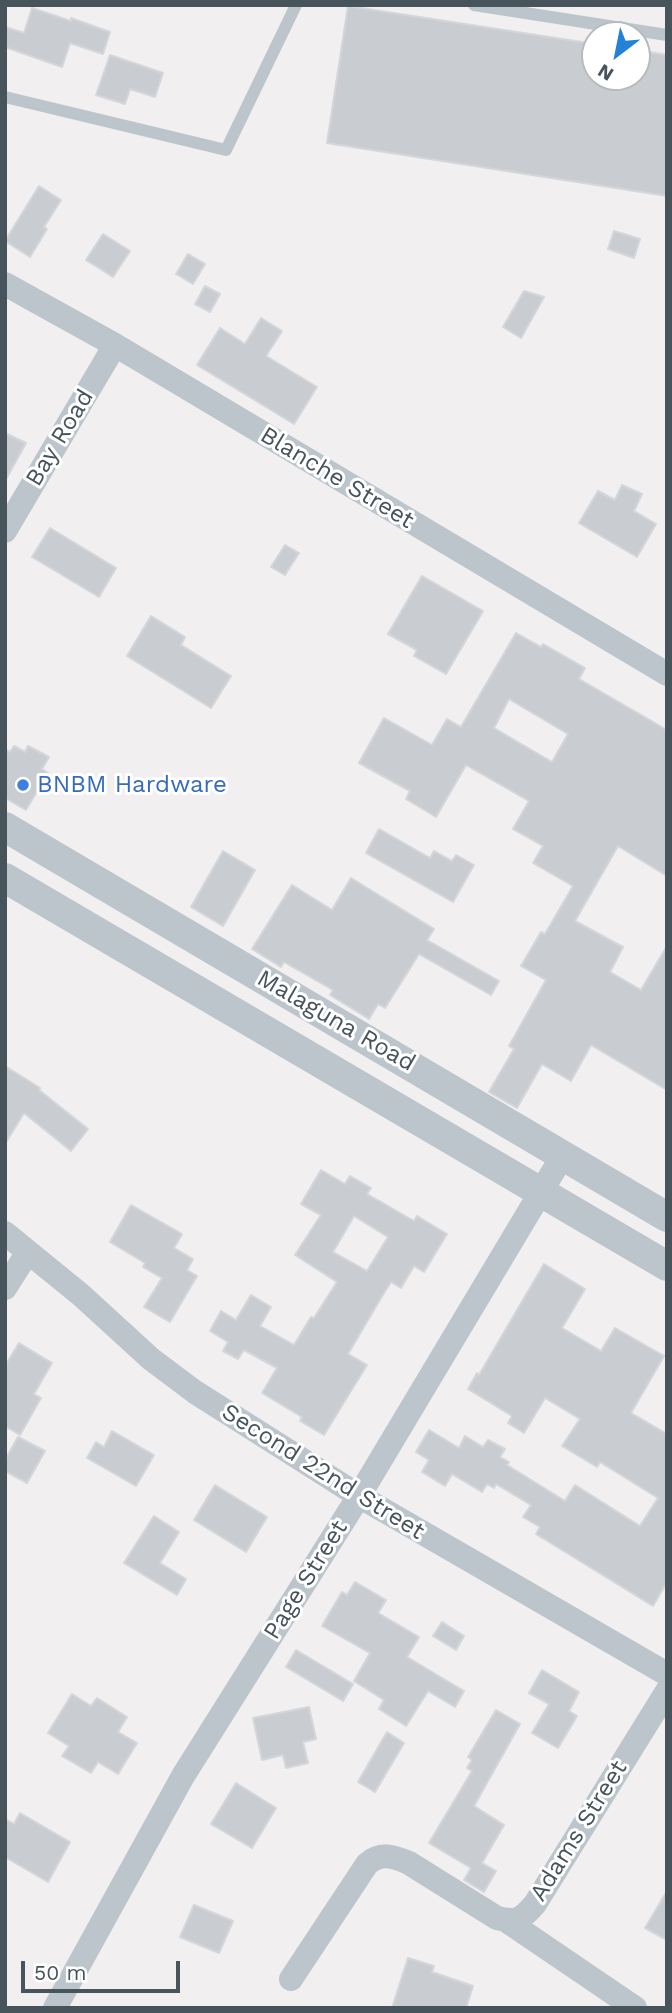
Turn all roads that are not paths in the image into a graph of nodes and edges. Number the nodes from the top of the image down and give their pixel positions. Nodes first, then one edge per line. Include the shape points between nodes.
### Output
1 (296, 5) edge
2 (474, 5) edge
3 (667, 35) edge
4 (5, 97) edge
5 (5, 284) edge
6 (115, 345) junction
7 (5, 530) edge
8 (667, 674) edge
9 (5, 827) edge
10 (5, 877) edge
11 (563, 1155) junction
12 (542, 1192) junction
13 (667, 1217) edge
14 (5, 1233) edge
15 (28, 1252) junction
16 (667, 1266) edge
17 (5, 1288) edge
18 (359, 1496) junction
19 (667, 1674) edge
20 (667, 1691) edge
21 (508, 1921) junction
22 (291, 1979) dead end
23 (55, 2008) edge
24 (635, 2008) edge

1 - 4 lane via 226,150
2 - 3 lane
5 - 6 street, Blanche Street
6 - 7 street, Bay Road
6 - 8 street, Blanche Street
9 - 11 street, Malaguna Road
10 - 12 street, Malaguna Road
11 - 12 street, Page Street
11 - 13 street, Malaguna Road
12 - 16 street, Malaguna Road
12 - 18 street, Page Street
14 - 15 street, Second 22nd Street
15 - 17 street
15 - 18 street, Second 22nd Street via 173,1377
18 - 19 street, Second 22nd Street
18 - 23 street, Page Street via 183,1776
20 - 21 street, Adams Street via 535,1904 520,1918
21 - 22 street, Adams Street via 409,1863 380,1857 367,1864
21 - 24 street

